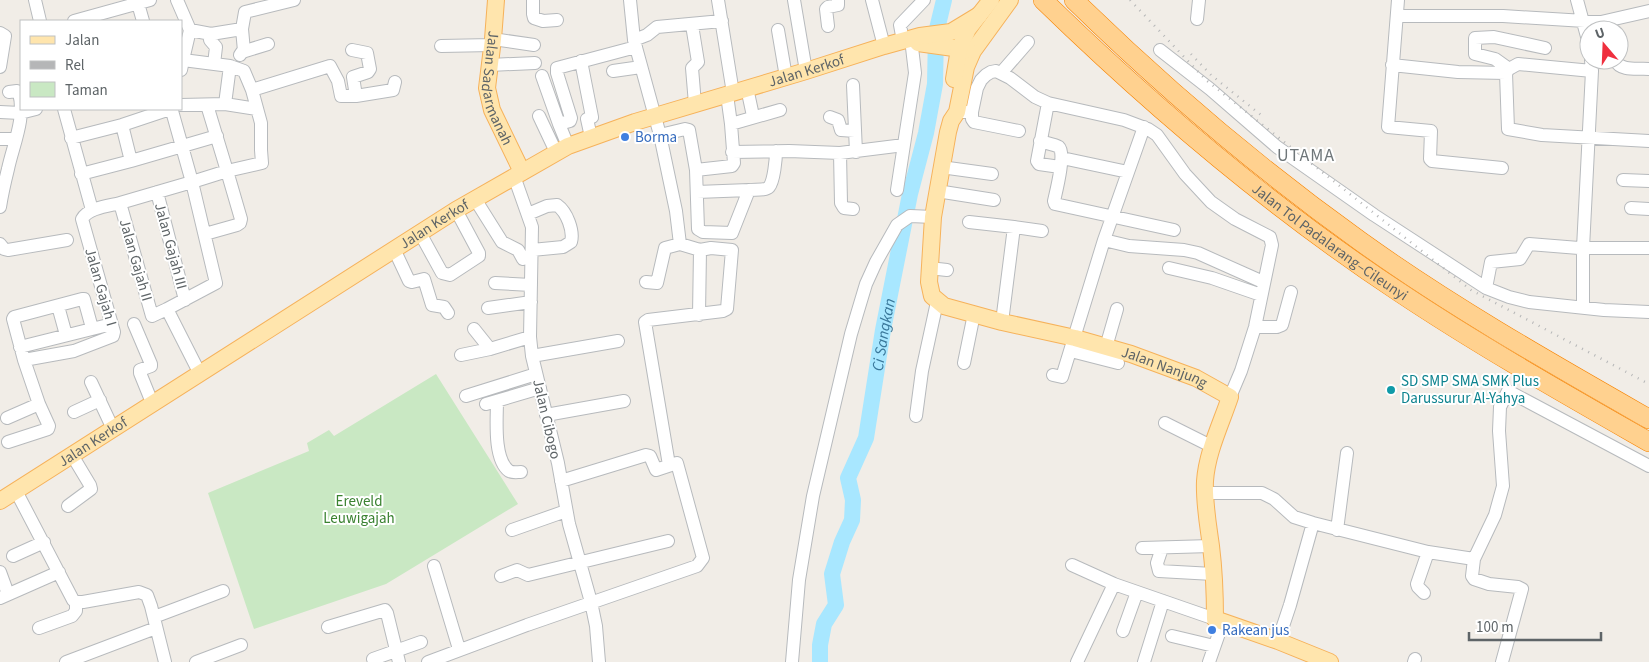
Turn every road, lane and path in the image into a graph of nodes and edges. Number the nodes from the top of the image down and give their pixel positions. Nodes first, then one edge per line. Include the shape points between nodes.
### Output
1 (35, 0) edge
2 (177, 0) edge
3 (294, 0) edge
4 (496, 0) edge
5 (533, 0) edge
6 (630, 0) edge
7 (718, 0) edge
8 (794, 0) edge
9 (838, 0) edge
10 (872, 0) edge
11 (924, 0) edge
12 (991, 0) edge
13 (1043, 0) edge
14 (1074, 0) edge
15 (1200, 0) edge
16 (1398, 0) edge
17 (1576, 0) edge
18 (142, 1) edge
19 (1010, 1) edge
20 (243, 6) edge
21 (1649, 11) edge
22 (979, 14) junction
23 (1397, 16) junction
24 (1198, 19) dead end
25 (40, 20) edge
26 (77, 20) edge
27 (143, 20) edge
28 (557, 20) dead end
29 (1582, 20) edge
30 (1621, 20) edge
31 (722, 21) junction
32 (1579, 22) edge
33 (692, 25) junction
34 (828, 26) dead end
35 (242, 29) junction
36 (190, 30) junction
37 (778, 30) dead end
38 (0, 33) edge
39 (211, 34) junction
40 (913, 40) junction
41 (943, 40) junction
42 (493, 42) junction
43 (1028, 42) dead end
44 (635, 43) junction
45 (268, 44) dead end
46 (534, 44) dead end
47 (441, 46) dead end
48 (884, 46) junction
49 (1545, 48) dead end
50 (352, 50) dead end
51 (966, 50) junction
52 (1160, 50) dead end
53 (244, 51) junction
54 (581, 61) junction
55 (534, 62) dead end
56 (214, 64) junction
57 (182, 65) edge
58 (490, 65) junction
59 (1392, 65) junction
60 (1579, 66) edge
61 (0, 67) edge
62 (234, 67) junction
63 (641, 67) junction
64 (1629, 68) edge
65 (1649, 69) edge
66 (1592, 70) edge
67 (613, 71) dead end
68 (1508, 71) junction
69 (806, 72) junction
70 (1002, 73) junction
71 (542, 76) dead end
72 (786, 77) junction
73 (353, 78) junction
74 (338, 81) junction
75 (395, 82) dead end
76 (853, 85) dead end
77 (252, 90) junction
78 (9, 92) dead end
79 (736, 92) junction
80 (356, 96) junction
81 (1048, 103) junction
82 (225, 104) junction
83 (694, 104) junction
84 (207, 105) junction
85 (182, 107) edge
86 (257, 109) junction
87 (32, 110) edge
88 (64, 110) edge
89 (169, 110) edge
90 (175, 110) edge
91 (780, 110) dead end
92 (0, 112) edge
93 (20, 113) junction
94 (960, 115) junction
95 (539, 116) dead end
96 (654, 116) junction
97 (753, 116) junction
98 (830, 117) dead end
99 (559, 124) junction
100 (731, 124) junction
101 (122, 125) junction
102 (1144, 127) junction
103 (855, 131) junction
104 (1019, 131) dead end
105 (660, 135) junction
106 (217, 136) junction
107 (591, 137) junction
108 (71, 138) junction
109 (1589, 138) junction
110 (0, 139) edge
111 (16, 140) junction
112 (1040, 141) junction
113 (1649, 141) edge
114 (904, 145) junction
115 (181, 147) junction
116 (562, 149) junction
117 (776, 151) junction
118 (732, 152) junction
119 (856, 152) junction
120 (840, 153) junction
121 (131, 162) junction
122 (1061, 162) junction
123 (941, 167) junction
124 (1502, 168) dead end
125 (696, 170) junction
126 (227, 171) junction
127 (1128, 172) junction
128 (81, 174) junction
129 (518, 174) junction
130 (992, 174) dead end
131 (1623, 180) dead end
132 (1649, 181) edge
133 (192, 182) junction
134 (749, 190) junction
135 (897, 190) dead end
136 (937, 191) junction
137 (157, 192) junction
138 (697, 192) junction
139 (474, 199) junction
140 (994, 200) dead end
141 (120, 203) junction
142 (0, 207) edge
143 (1630, 208) dead end
144 (853, 209) dead end
145 (1649, 209) edge
146 (92, 210) junction
147 (456, 210) junction
148 (528, 214) junction
149 (1112, 216) junction
150 (933, 217) junction
151 (969, 222) dead end
152 (1014, 227) junction
153 (1174, 230) dead end
154 (1042, 231) dead end
155 (420, 233) junction
156 (732, 233) junction
157 (205, 234) junction
158 (67, 240) dead end
159 (1104, 240) junction
160 (0, 244) edge
161 (680, 244) junction
162 (1583, 248) junction
163 (1649, 248) edge
164 (394, 249) junction
165 (532, 250) junction
166 (700, 250) junction
167 (732, 250) junction
168 (523, 260) dead end
169 (930, 268) junction
170 (1170, 268) dead end
171 (947, 270) dead end
172 (646, 282) dead end
173 (1263, 282) junction
174 (496, 283) dead end
175 (531, 285) junction
176 (1486, 288) junction
177 (1291, 292) dead end
178 (1261, 295) junction
179 (185, 300) junction
180 (531, 302) junction
181 (937, 302) junction
182 (58, 306) junction
183 (488, 308) dead end
184 (1117, 308) dead end
185 (1584, 308) junction
186 (167, 309) junction
187 (1649, 312) edge
188 (448, 313) dead end
189 (699, 314) junction
190 (974, 314) junction
191 (152, 316) junction
192 (1002, 322) junction
193 (134, 324) junction
194 (1255, 327) junction
195 (92, 328) junction
196 (113, 328) junction
197 (474, 329) dead end
198 (66, 335) junction
199 (530, 337) junction
200 (618, 341) dead end
201 (1073, 344) junction
202 (20, 347) junction
203 (1106, 347) junction
204 (490, 349) junction
205 (461, 355) dead end
206 (532, 356) junction
207 (24, 360) junction
208 (964, 363) dead end
209 (1118, 364) dead end
210 (200, 374) junction
211 (536, 374) junction
212 (1053, 375) dead end
213 (91, 382) dead end
214 (540, 388) junction
215 (466, 396) dead end
216 (1230, 397) junction
217 (100, 400) junction
218 (624, 401) dead end
219 (39, 404) junction
220 (153, 405) junction
221 (74, 412) dead end
222 (546, 415) junction
223 (916, 416) dead end
224 (7, 418) dead end
225 (1649, 419) edge
226 (1165, 423) dead end
227 (113, 429) junction
228 (8, 442) dead end
229 (1649, 442) edge
230 (1213, 446) junction
231 (1348, 453) dead end
232 (72, 455) junction
233 (669, 465) junction
234 (1649, 466) edge
235 (521, 472) dead end
236 (561, 481) junction
237 (16, 491) junction
238 (1205, 493) junction
239 (1, 499) edge
240 (68, 506) dead end
241 (566, 511) junction
242 (1313, 524) junction
243 (512, 530) dead end
244 (1337, 530) junction
245 (668, 541) dead end
246 (44, 542) junction
247 (1210, 546) junction
248 (1142, 548) dead end
249 (1162, 548) junction
250 (1428, 552) junction
251 (13, 556) dead end
252 (1474, 559) junction
253 (579, 564) junction
254 (1072, 565) dead end
255 (434, 566) dead end
256 (0, 572) edge
257 (59, 572) junction
258 (1213, 574) junction
259 (501, 576) dead end
260 (1114, 584) junction
261 (223, 592) dead end
262 (1137, 592) junction
263 (1424, 592) dead end
264 (4, 596) edge
265 (76, 602) junction
266 (591, 602) junction
267 (1163, 602) junction
268 (1219, 620) junction
269 (155, 623) junction
270 (328, 627) dead end
271 (39, 628) dead end
272 (1124, 631) dead end
273 (1172, 636) dead end
274 (1278, 641) junction
275 (421, 642) dead end
276 (241, 645) dead end
277 (1214, 646) junction
278 (453, 655) edge
279 (398, 656) edge
280 (373, 658) dead end
281 (66, 662) edge
282 (165, 662) edge
283 (196, 662) edge
284 (428, 662) edge
285 (599, 662) edge
286 (792, 662) edge
287 (1077, 662) edge
288 (1144, 662) edge
289 (1209, 662) edge
290 (1330, 662) edge
291 (1502, 662) edge

1 - 25 street
2 - 36 street
3 - 20 street
4 - 42 main road, Jalan Sadarmanah
5 - 28 street via 534,18
6 - 44 street
7 - 31 street
8 - 69 street
9 - 34 street via 838,4 826,9
10 - 48 street
11 - 40 street via 900,25
12 - 22 main road
13 - 229 highway, Jalan Tol Padalarang–Cileunyi via 1191,134 1343,253 1522,369
14 - 225 highway, Jalan Tol Padalarang–Cileunyi via 1227,139 1360,241 1532,353
15 - 24 street
16 - 23 street
17 - 29 street
18 - 26 street
18 - 27 street
19 - 51 main road
20 - 35 street
21 - 30 street
22 - 41 main road
22 - 51 main road via 968,29
23 - 32 street via 1503,16
23 - 59 street
31 - 33 street
31 - 79 street
33 - 44 street via 655,28
33 - 83 street via 698,62 692,68
35 - 39 street
35 - 53 street
36 - 39 street
36 - 57 street
37 - 72 street
38 - 61 street via 5,36
39 - 56 street via 210,40 216,47
40 - 41 main road, Jalan Kerkof
40 - 48 main road, Jalan Kerkof
40 - 114 street via 915,73
41 - 51 main road, Jalan Kerkof
42 - 46 street
42 - 47 street
42 - 58 main road, Jalan Sadarmanah
43 - 70 street
44 - 54 street
44 - 63 street
45 - 53 street
48 - 69 main road, Jalan Kerkof
49 - 68 street via 1494,37 1475,38 1475,54 1494,59
50 - 73 street via 367,52 370,69
51 - 94 main road
52 - 176 street via 1277,147
53 - 62 street
54 - 99 street via 557,68 571,120
54 - 107 street via 592,117 587,119
55 - 58 street
56 - 57 street
56 - 62 street
58 - 129 main road, Jalan Sadarmanah via 487,88 492,110
59 - 68 street via 1458,72
59 - 124 street via 1389,127 1431,131 1432,161
60 - 68 street via 1518,64
62 - 77 street via 245,73
62 - 82 street
63 - 67 street
63 - 96 street
64 - 65 street
66 - 109 street
68 - 109 street via 1509,130
69 - 72 main road, Jalan Kerkof
70 - 81 street
70 - 94 street via 991,72 981,80
71 - 99 street
72 - 79 main road, Jalan Kerkof
73 - 74 street
73 - 80 street
74 - 77 street via 328,66
74 - 80 street via 342,97
75 - 80 street via 393,90
76 - 103 street
77 - 86 street
78 - 93 street via 19,93
79 - 83 main road, Jalan Kerkof
79 - 97 street
79 - 100 street
81 - 102 street
81 - 112 street
82 - 84 street
82 - 86 street
83 - 96 main road, Jalan Kerkof
84 - 85 street
84 - 106 street
86 - 126 street, Jalan Gajah II via 261,122 262,163
87 - 93 street
88 - 108 street
89 - 101 street
90 - 115 street
91 - 97 street
92 - 93 street
93 - 111 street
94 - 104 street via 974,122
94 - 123 main road
95 - 116 street
96 - 105 street
96 - 107 main road, Jalan Kerkof
97 - 100 street
98 - 103 street via 838,120 841,130
99 - 116 street
100 - 118 street
101 - 108 street
101 - 121 street
102 - 127 street
102 - 173 street via 1157,135 1185,174 1211,202 1270,237 1272,245
103 - 119 street
105 - 125 street via 689,130
105 - 161 street
106 - 115 street
106 - 126 street
107 - 116 main road, Jalan Kerkof
108 - 128 street
109 - 113 street
109 - 162 street
110 - 111 street
111 - 142 street
112 - 122 street via 1058,146
112 - 122 street via 1037,162
114 - 119 street
114 - 135 street
115 - 121 street
115 - 133 street
116 - 129 main road, Jalan Kerkof
117 - 118 street
117 - 120 street
117 - 134 street via 770,186
118 - 125 street via 732,166
119 - 120 street
120 - 144 street via 841,203 844,208
121 - 128 street
122 - 127 street
122 - 149 street via 1055,204
123 - 130 street
123 - 136 main road
125 - 138 street
126 - 133 street, Jalan Gajah II
126 - 157 street via 240,223
127 - 149 street
128 - 146 street
129 - 139 main road, Jalan Kerkof
129 - 148 street, Jalan Cibogo
131 - 132 street
133 - 137 street, Jalan Gajah II
133 - 157 street
134 - 138 street
134 - 156 street
136 - 140 street
136 - 150 main road
137 - 141 street, Jalan Gajah II
137 - 179 street, Jalan Gajah III
138 - 156 street via 697,226 700,231
139 - 147 main road, Jalan Kerkof
139 - 168 street via 502,242 518,250
141 - 146 street
141 - 191 street, Jalan Gajah II
143 - 145 street
146 - 196 street, Jalan Gajah I via 82,219
147 - 155 main road, Jalan Kerkof
147 - 155 street via 479,253 472,261 444,275
148 - 165 street, Jalan Cibogo via 532,227
148 - 165 street via 557,205 566,216 572,237 571,242 563,247
149 - 153 street
149 - 159 street
150 - 169 main road
150 - 286 street via 914,215 902,220 866,284 813,496 799,580
151 - 152 street
152 - 154 street
152 - 192 street
155 - 164 main road, Jalan Kerkof
156 - 167 street
157 - 179 street via 216,282
158 - 160 street via 8,250
159 - 173 street via 1129,246 1198,253
159 - 201 street
161 - 166 street
161 - 172 street via 665,248 657,283
162 - 163 street
162 - 176 street via 1529,244 1518,260 1491,262
162 - 185 street
164 - 188 street via 409,281 424,279 432,305 444,308
164 - 210 main road, Jalan Kerkof
165 - 175 street, Jalan Cibogo
166 - 167 street
166 - 189 street
167 - 189 street via 727,309
169 - 171 street
169 - 181 main road via 930,289
170 - 178 street
173 - 178 street
174 - 175 street
175 - 180 street, Jalan Cibogo
176 - 185 street via 1529,302
177 - 194 street via 1282,325
178 - 194 street
179 - 186 street
180 - 183 street
180 - 199 street, Jalan Cibogo
181 - 190 main road, Jalan Nanjung
181 - 223 street
182 - 195 street via 80,298 84,300
182 - 198 street
182 - 202 street via 14,317
184 - 203 street
185 - 187 street
186 - 191 street, Jalan Gajah II
186 - 210 street, Jalan Gajah II
189 - 233 street via 645,322
190 - 192 main road, Jalan Nanjung
190 - 208 street
191 - 193 street
192 - 201 main road, Jalan Nanjung
193 - 196 street
193 - 220 street via 151,364 140,373
194 - 216 street
195 - 196 street
195 - 198 street
196 - 207 street, Jalan Gajah I via 112,338 74,351
197 - 204 street
198 - 202 street
199 - 204 street
199 - 206 street, Jalan Cibogo
200 - 206 street
201 - 203 main road, Jalan Nanjung
201 - 209 street
201 - 212 street via 1062,377
202 - 207 street
203 - 216 main road, Jalan Nanjung via 1196,378
204 - 205 street
206 - 211 street, Jalan Cibogo
207 - 219 street
210 - 220 main road, Jalan Kerkof
211 - 214 street, Jalan Cibogo
211 - 215 street
213 - 217 street
214 - 222 street, Jalan Cibogo
214 - 235 street via 491,402 500,453 508,469
216 - 230 main road
217 - 221 street
217 - 227 street
218 - 222 street
219 - 224 street
219 - 228 street via 49,423 48,429
220 - 227 main road, Jalan Kerkof
222 - 236 street, Jalan Cibogo
226 - 230 street
227 - 232 main road, Jalan Kerkof
230 - 238 main road
231 - 244 street
232 - 237 main road, Jalan Kerkof
232 - 240 street via 91,489
233 - 236 street via 655,469 650,456 646,455
233 - 266 street via 677,464 703,558 701,562
234 - 252 street via 1508,391 1500,407 1503,486 1495,515
236 - 241 street, Jalan Cibogo
237 - 239 main road, Jalan Kerkof
237 - 246 street
238 - 242 street via 1262,493 1294,517
238 - 247 main road
241 - 243 street
241 - 253 street, Jalan Cibogo
242 - 244 street
242 - 274 street
244 - 250 street
245 - 253 street
246 - 251 street
246 - 257 street
247 - 249 street
247 - 258 main road
248 - 249 street
249 - 258 street via 1157,563 1159,571
250 - 252 street
250 - 263 street via 1417,584
252 - 291 street via 1474,579 1522,589
253 - 259 street via 528,574 515,570
253 - 266 street, Jalan Cibogo
254 - 260 street
255 - 278 street
256 - 264 street
257 - 264 street
257 - 265 street via 70,598
258 - 268 main road
260 - 262 street
260 - 287 street
261 - 269 street
262 - 267 street
262 - 272 street
265 - 269 street via 142,592 149,598
265 - 271 street via 72,616
266 - 278 street
266 - 285 street, Jalan Cibogo
267 - 268 street
267 - 288 street
268 - 274 main road
268 - 277 street
269 - 281 street
269 - 282 street
270 - 279 street via 385,610
273 - 277 street
274 - 290 main road
275 - 279 street
276 - 283 street
277 - 289 street
278 - 284 street
279 - 280 street

